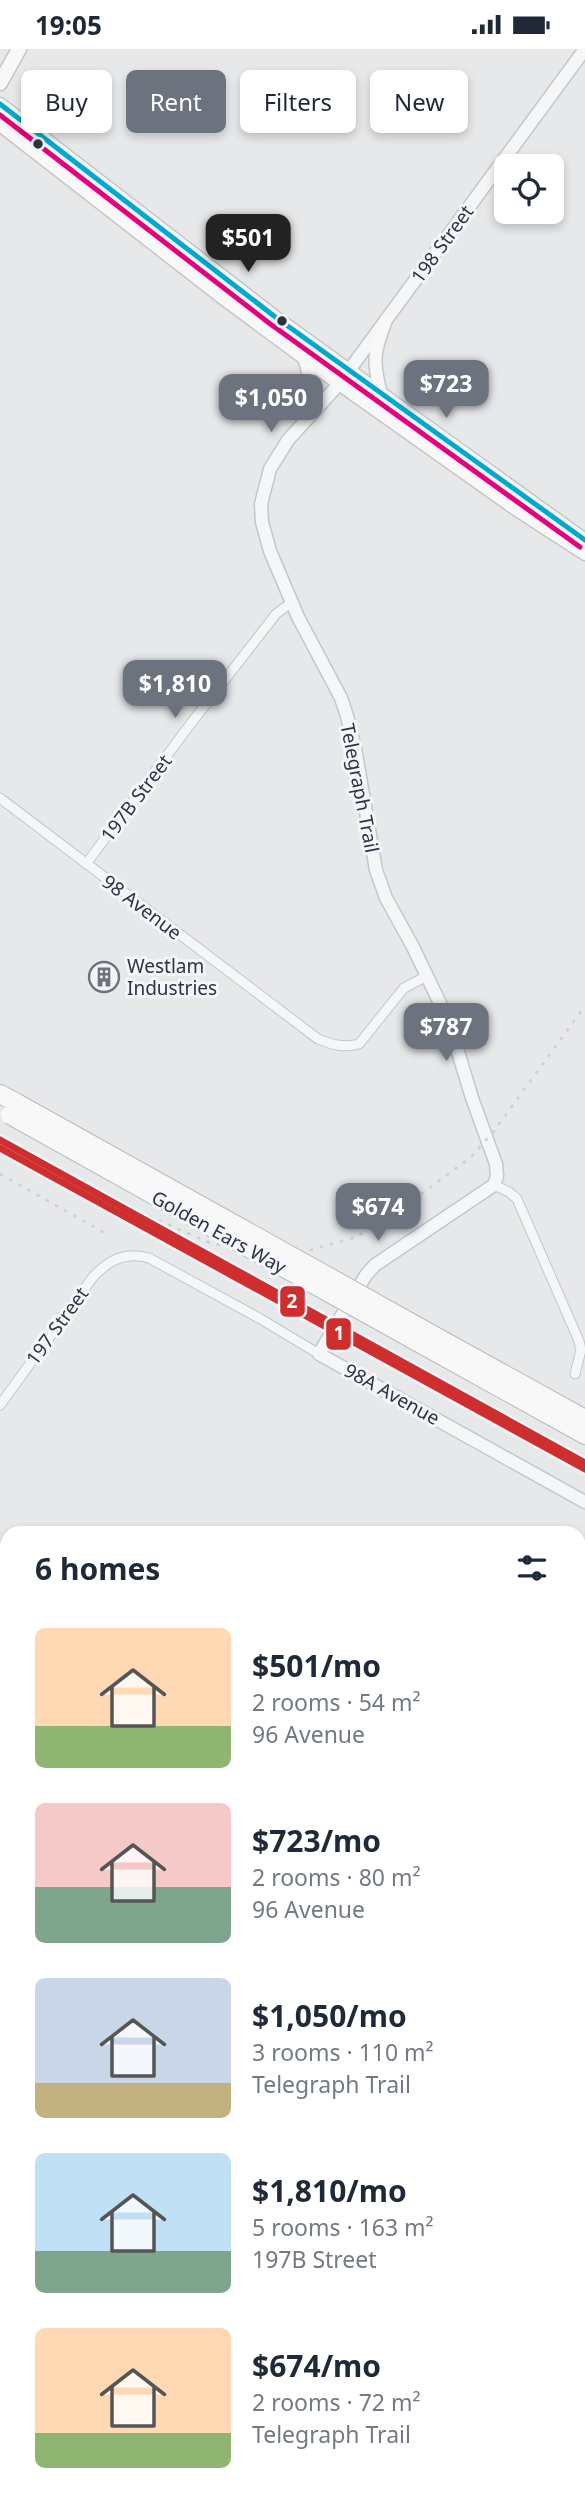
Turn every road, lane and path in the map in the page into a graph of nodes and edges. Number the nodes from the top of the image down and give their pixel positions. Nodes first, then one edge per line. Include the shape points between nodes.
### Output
1 (19, 49) edge
2 (584, 49) edge
3 (0, 83) edge
4 (0, 104) edge
5 (0, 125) edge
6 (386, 320) junction
7 (304, 358) junction
8 (349, 371) junction
9 (339, 384) junction
10 (382, 394) junction
11 (304, 421) junction
12 (585, 540) edge
13 (585, 554) edge
14 (292, 602) junction
15 (0, 799) edge
16 (86, 865) junction
17 (427, 976) junction
18 (0, 1094) edge
19 (9, 1109) edge
20 (494, 1185) junction
21 (122, 1256) joint
22 (431, 1342) junction
23 (319, 1354) junction
24 (575, 1374) dead end
25 (0, 1405) edge
26 (585, 1419) edge
27 (585, 1435) edge
28 (585, 1502) edge

1 - 3 main road
2 - 6 street, 198 Street
4 - 8 main road
5 - 7 main road
6 - 8 street, 198 Street
6 - 10 main road via 374,352
7 - 9 main road
7 - 11 main road via 312,397
8 - 9 street, Telegraph Trail
8 - 10 main road
9 - 11 street, Telegraph Trail
9 - 13 main road
10 - 12 main road
11 - 14 street, Telegraph Trail via 270,469 261,504 265,538
14 - 16 street, 197B Street via 276,614
14 - 17 street, Telegraph Trail via 341,698 355,748 376,870
15 - 16 street, 98 Avenue
16 - 17 street, 98 Avenue via 332,1045 359,1044 404,988
17 - 20 street, Telegraph Trail via 449,1022 496,1164
18 - 19 highway, Golden Ears Way
19 - 22 highway, Golden Ears Way, bridge
20 - 23 street via 375,1265
20 - 24 street via 517,1199 579,1341
21 - 23 street, 98A Avenue via 149,1258
21 - 25 street, 197 Street via 93,1277
22 - 26 highway, Golden Ears Way
22 - 27 highway, Golden Ears Way
23 - 28 street, 98A Avenue

